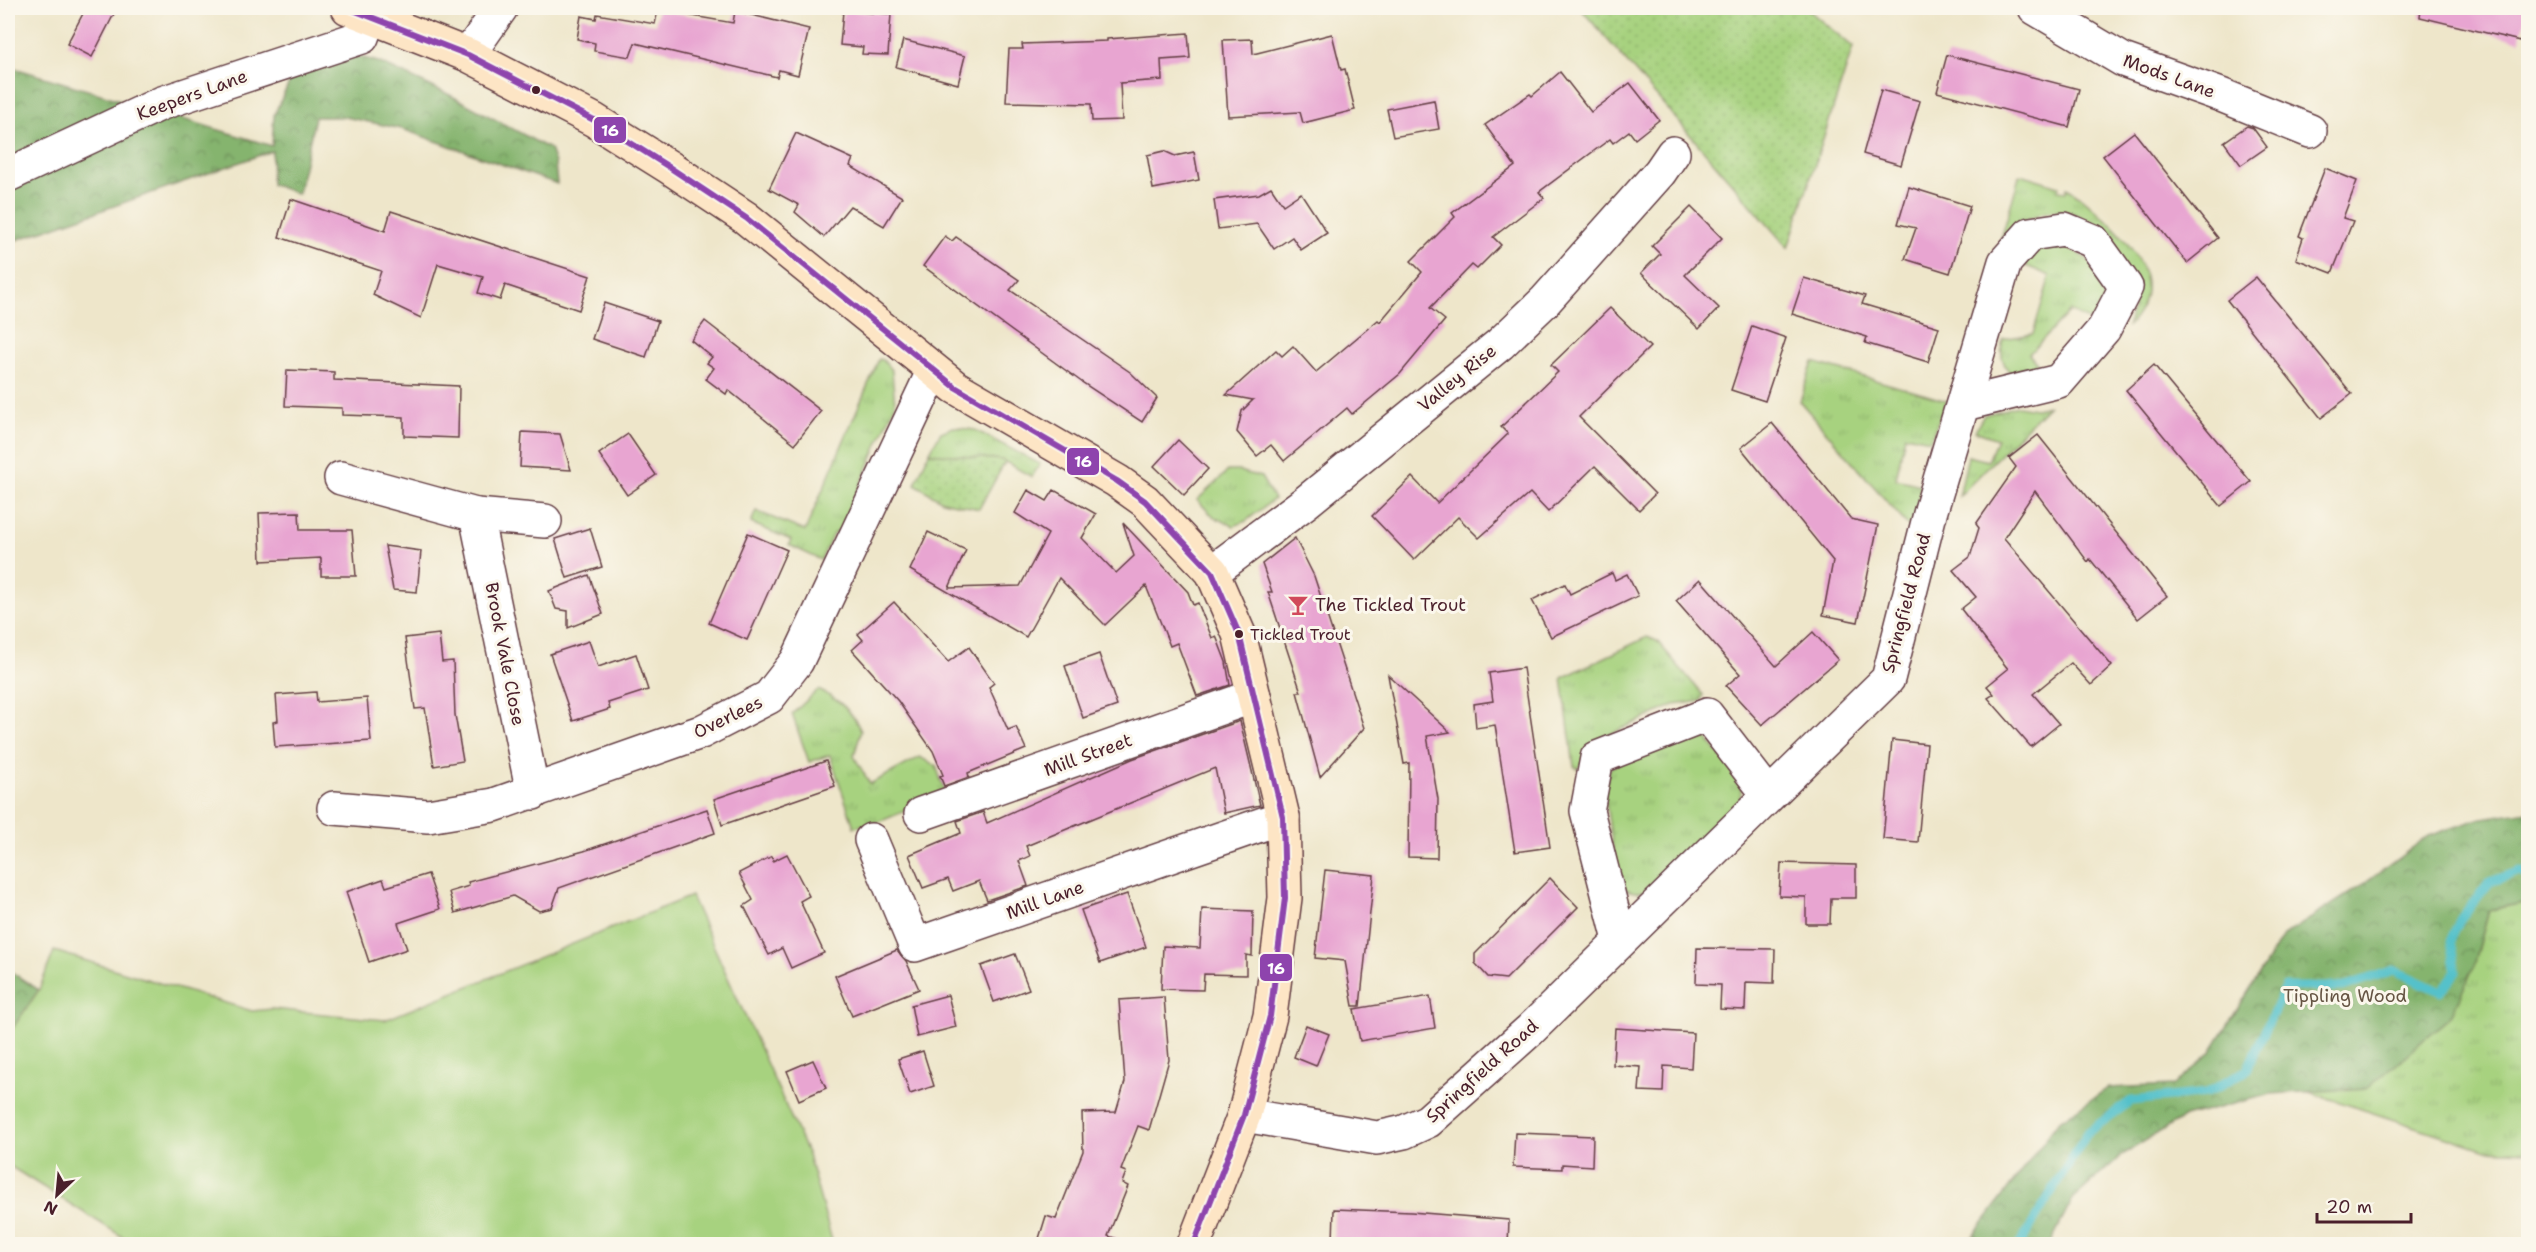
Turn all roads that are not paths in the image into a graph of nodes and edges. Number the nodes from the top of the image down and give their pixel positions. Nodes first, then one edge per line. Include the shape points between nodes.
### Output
1 (501, 8) edge
2 (2035, 8) edge
3 (359, 11) edge
4 (468, 55) junction
5 (2310, 131) dead end
6 (1673, 153) dead end
7 (8, 175) edge
8 (933, 372) junction
9 (1964, 404) junction
10 (341, 478) dead end
11 (476, 515) junction
12 (545, 521) dead end
13 (1212, 572) junction
14 (1254, 696) junction
15 (533, 793) junction
16 (1768, 794) junction
17 (334, 808) dead end
18 (921, 814) dead end
19 (1283, 817) junction
20 (871, 840) dead end
21 (1620, 940) junction
22 (1244, 1114) junction
23 (1194, 1245) edge

1 - 4 street
2 - 5 street, Mods Lane via 2123,60
3 - 4 main road
3 - 7 street, Keepers Lane via 362,37 162,103
4 - 8 main road via 594,120 746,218
6 - 13 street, Valley Rise via 1553,293 1500,344 1306,502
8 - 13 main road via 1145,501
8 - 15 street, Overlees via 797,661 769,698 701,732
9 - 9 street, Springfield Road via 2059,381 2104,329 2126,287 2093,241 2064,229 2030,234 2010,255
9 - 16 street, Springfield Road via 1931,510 1888,679
10 - 11 street
11 - 12 street
11 - 15 street, Brook Vale Close
13 - 14 main road via 1239,634
14 - 18 street, Mill Street
14 - 19 main road
15 - 17 street, Overlees via 494,806 428,816
16 - 21 street, Springfield Road
16 - 21 street via 1707,715 1598,758 1587,811
19 - 20 street, Mill Lane via 915,945
19 - 22 main road via 1285,898 1270,1016
21 - 22 street, Springfield Road via 1530,1030 1428,1121 1377,1138
22 - 23 main road

